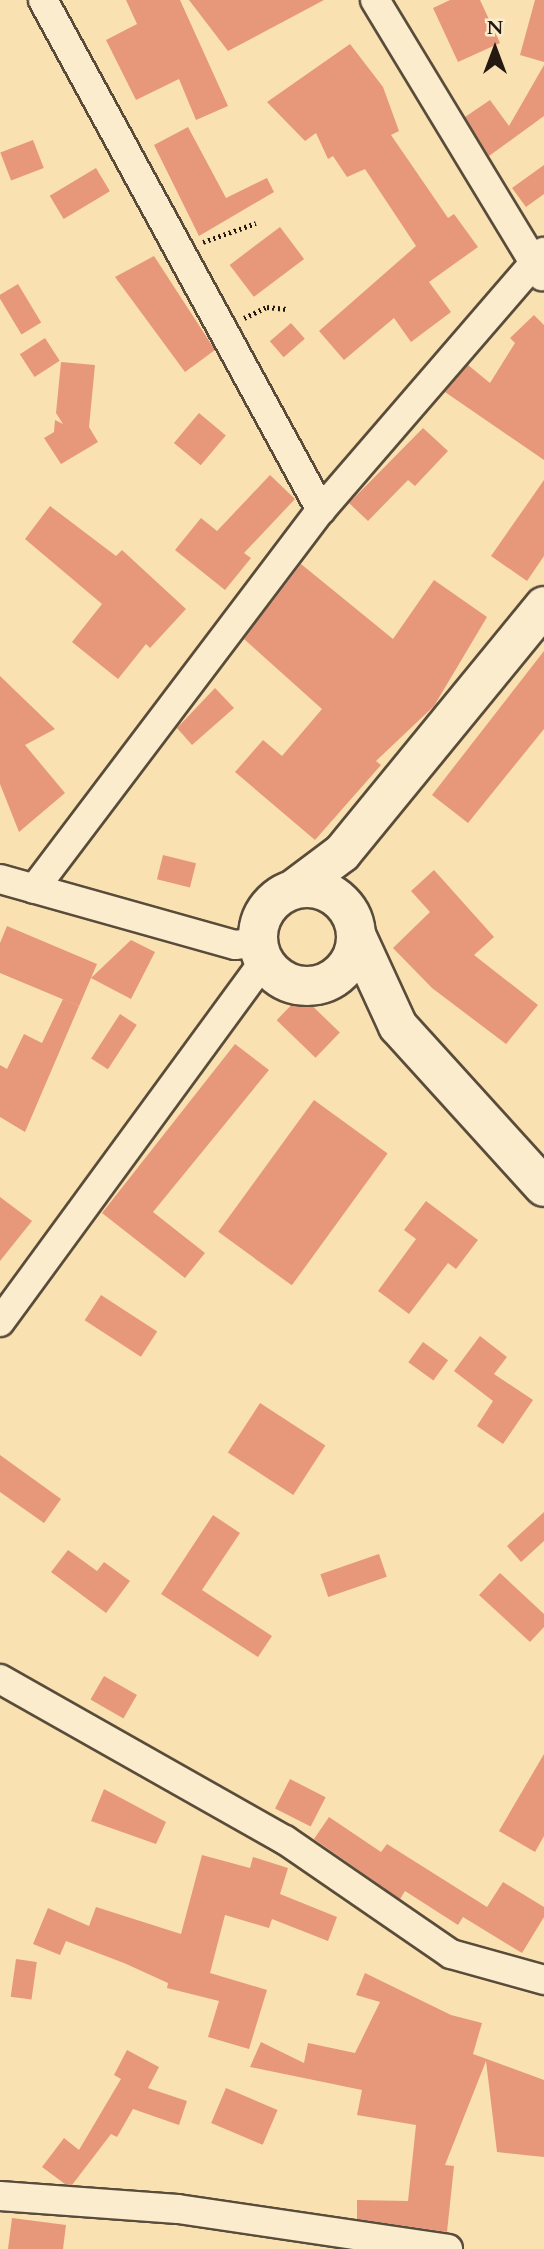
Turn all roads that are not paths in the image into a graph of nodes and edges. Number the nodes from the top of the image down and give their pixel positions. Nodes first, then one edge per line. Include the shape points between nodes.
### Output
1 (43, 0) edge
2 (375, 0) edge
3 (542, 265) edge
4 (321, 510) junction
5 (544, 606) edge
6 (358, 828) junction
7 (0, 879) edge
8 (34, 889) junction
9 (295, 889) junction
10 (354, 927) junction
11 (261, 952) junction
12 (307, 986) junction
13 (398, 1026) junction
14 (544, 1187) edge
15 (0, 1322) edge
16 (0, 1679) edge
17 (544, 1980) edge
18 (0, 2196) edge
19 (448, 2249) edge

1 - 4 street
2 - 3 street
3 - 4 street
4 - 8 street
5 - 6 main road
6 - 9 main road via 342,853
6 - 10 main road
7 - 8 street
8 - 11 street
9 - 10 main road via 332,894
9 - 11 main road via 264,912
10 - 12 main road via 342,972
10 - 13 main road
11 - 12 main road via 282,979
11 - 15 street
12 - 13 main road
13 - 14 main road
16 - 17 street via 285,1840 451,1954
18 - 19 street via 178,2209

